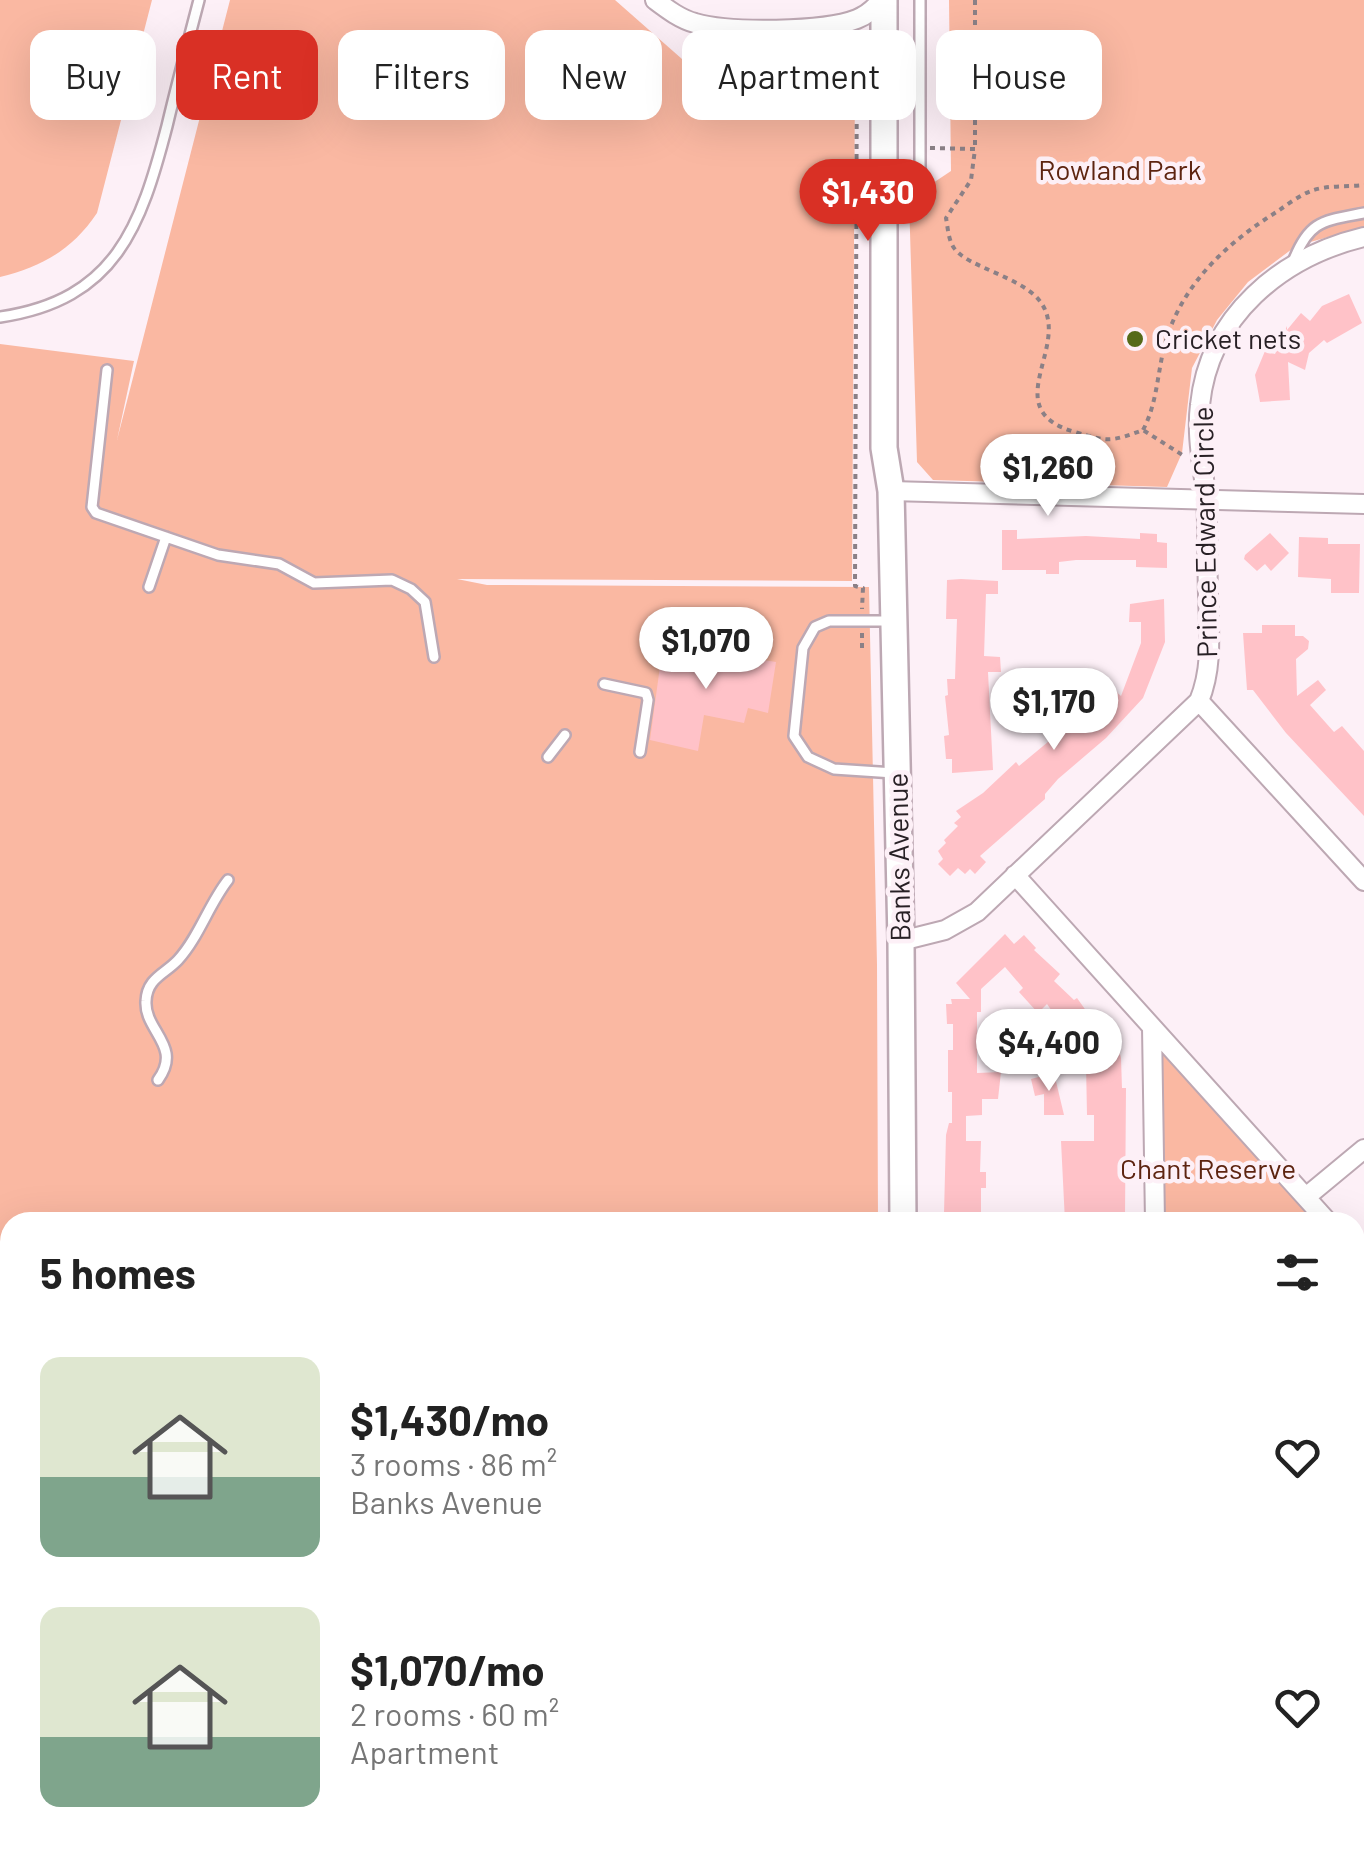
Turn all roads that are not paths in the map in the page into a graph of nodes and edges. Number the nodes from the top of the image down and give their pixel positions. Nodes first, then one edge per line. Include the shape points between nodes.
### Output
1 (198, 0) edge
2 (654, 0) edge
3 (883, 0) edge
4 (894, 0) edge
5 (920, 0) edge
6 (896, 197) junction
7 (1364, 213) edge
8 (1364, 237) edge
9 (1292, 264) junction
10 (0, 317) edge
11 (108, 370) dead end
12 (891, 491) junction
13 (1206, 500) junction
14 (1364, 504) edge
15 (166, 537) junction
16 (149, 587) dead end
17 (894, 622) junction
18 (434, 657) dead end
19 (604, 684) dead end
20 (1200, 701) junction
21 (565, 734) dead end
22 (640, 752) dead end
23 (548, 757) dead end
24 (897, 773) junction
25 (1016, 875) junction
26 (228, 880) dead end
27 (1364, 881) edge
28 (901, 941) junction
29 (1152, 1027) junction
30 (158, 1080) dead end
31 (1364, 1149) edge
32 (1306, 1198) junction
33 (903, 1212) edge
34 (1154, 1212) edge
35 (1319, 1212) edge

1 - 10 lane via 149,195 125,243 72,292
2 - 3 street via 693,23 718,28 814,28 856,20
3 - 12 street, Banks Avenue via 884,448
4 - 6 street, Banks Avenue
5 - 6 lane via 920,173
6 - 12 street, Banks Avenue via 897,452
7 - 9 lane via 1319,222 1302,238
8 - 9 street, Prince Edward Circle
9 - 13 street, Prince Edward Circle via 1245,304 1210,358 1200,403
11 - 15 lane via 92,507
12 - 13 street
12 - 17 street, Banks Avenue
13 - 14 street
13 - 20 street, Prince Edward Circle via 1208,673
15 - 16 lane
15 - 18 lane via 218,555 279,564 314,583 400,583 426,602
17 - 24 street, Banks Avenue
17 - 24 lane via 829,620 815,627 803,648 794,736 808,757 834,769
19 - 22 lane via 646,693
20 - 25 street
20 - 27 street
21 - 23 lane
24 - 28 street, Banks Avenue
25 - 28 street via 962,923
25 - 29 street
26 - 30 lane via 184,953 149,987 146,1009 166,1053
28 - 33 street, Banks Avenue
29 - 32 street
29 - 34 street
31 - 32 street
32 - 35 street

